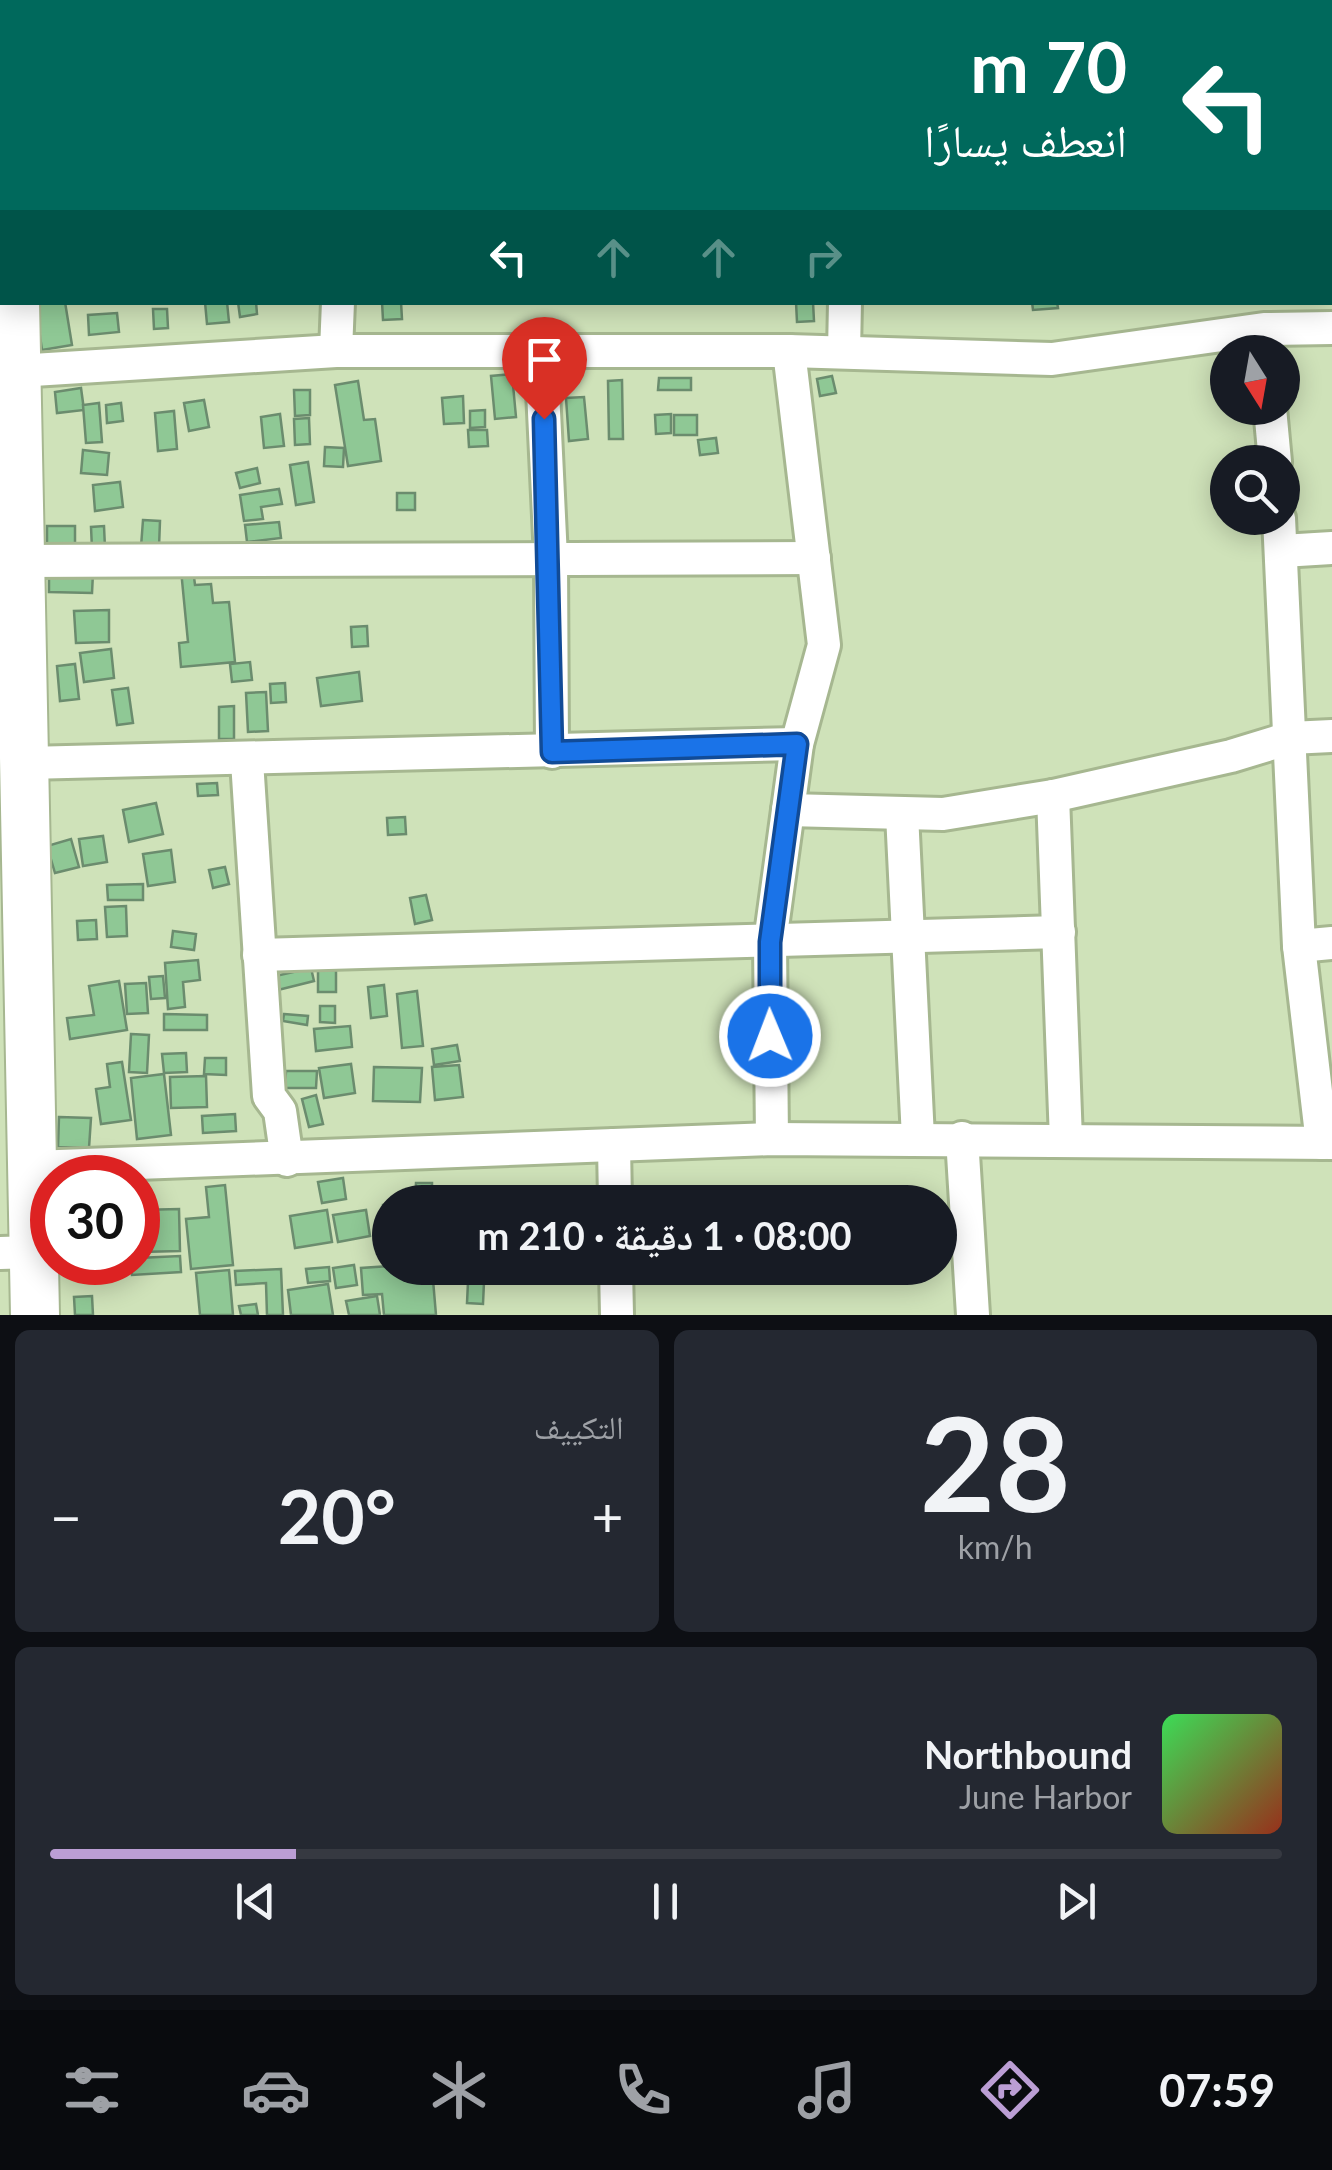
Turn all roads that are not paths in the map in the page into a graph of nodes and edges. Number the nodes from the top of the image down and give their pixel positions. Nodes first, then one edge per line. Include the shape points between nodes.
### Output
1 (15, 305) edge
2 (338, 305) edge
3 (845, 305) edge
4 (1332, 328) edge
5 (1296, 335) edge
6 (1210, 346) edge
7 (541, 349) junction
8 (336, 351) junction
9 (789, 351) junction
10 (844, 352) junction
11 (17, 371) junction
12 (1281, 535) edge
13 (1332, 548) edge
14 (1282, 551) junction
15 (550, 558) junction
16 (814, 558) junction
17 (21, 561) junction
18 (1332, 736) edge
19 (1290, 738) junction
20 (797, 744) junction
21 (552, 752) junction
22 (247, 761) junction
23 (26, 763) junction
24 (1054, 796) junction
25 (788, 810) junction
26 (902, 814) junction
27 (1059, 932) junction
28 (909, 935) junction
29 (770, 942) junction
30 (1332, 943) edge
31 (1299, 946) junction
32 (259, 955) junction
33 (15, 989) edge
34 (918, 1138) junction
35 (962, 1138) junction
36 (772, 1139) junction
37 (1066, 1140) junction
38 (1327, 1143) edge
39 (614, 1145) junction
40 (32, 1155) edge
41 (287, 1160) junction
42 (160, 1164) edge
43 (30, 1182) edge
44 (615, 1185) edge
45 (16, 1253) edge
46 (616, 1285) edge
47 (35, 1315) edge
48 (617, 1315) edge
49 (973, 1315) edge

1 - 11 street
2 - 8 street
3 - 10 street
4 - 5 street
6 - 10 street via 1052,360
7 - 8 street
7 - 9 street
7 - 15 street
8 - 11 street
9 - 10 street
9 - 16 street
11 - 17 street
12 - 14 street
13 - 14 street
14 - 19 street
15 - 16 street
15 - 17 street
15 - 21 street
16 - 20 street via 824,645
17 - 23 street
18 - 19 street
19 - 24 street
19 - 31 street
20 - 21 street
20 - 25 street
21 - 22 street
22 - 23 street
22 - 32 street
23 - 33 street
24 - 26 street
24 - 27 street
25 - 26 street
25 - 29 street
26 - 28 street
27 - 28 street
27 - 37 street
28 - 29 street
28 - 34 street
29 - 32 street
29 - 36 street
30 - 31 street
31 - 38 street
32 - 41 street via 270,1096 280,1112
33 - 40 street
34 - 35 street
34 - 36 street
35 - 37 street
35 - 49 street
36 - 39 street
37 - 38 street
39 - 41 street
39 - 44 street
41 - 42 street
43 - 45 street
45 - 47 street
46 - 48 street

